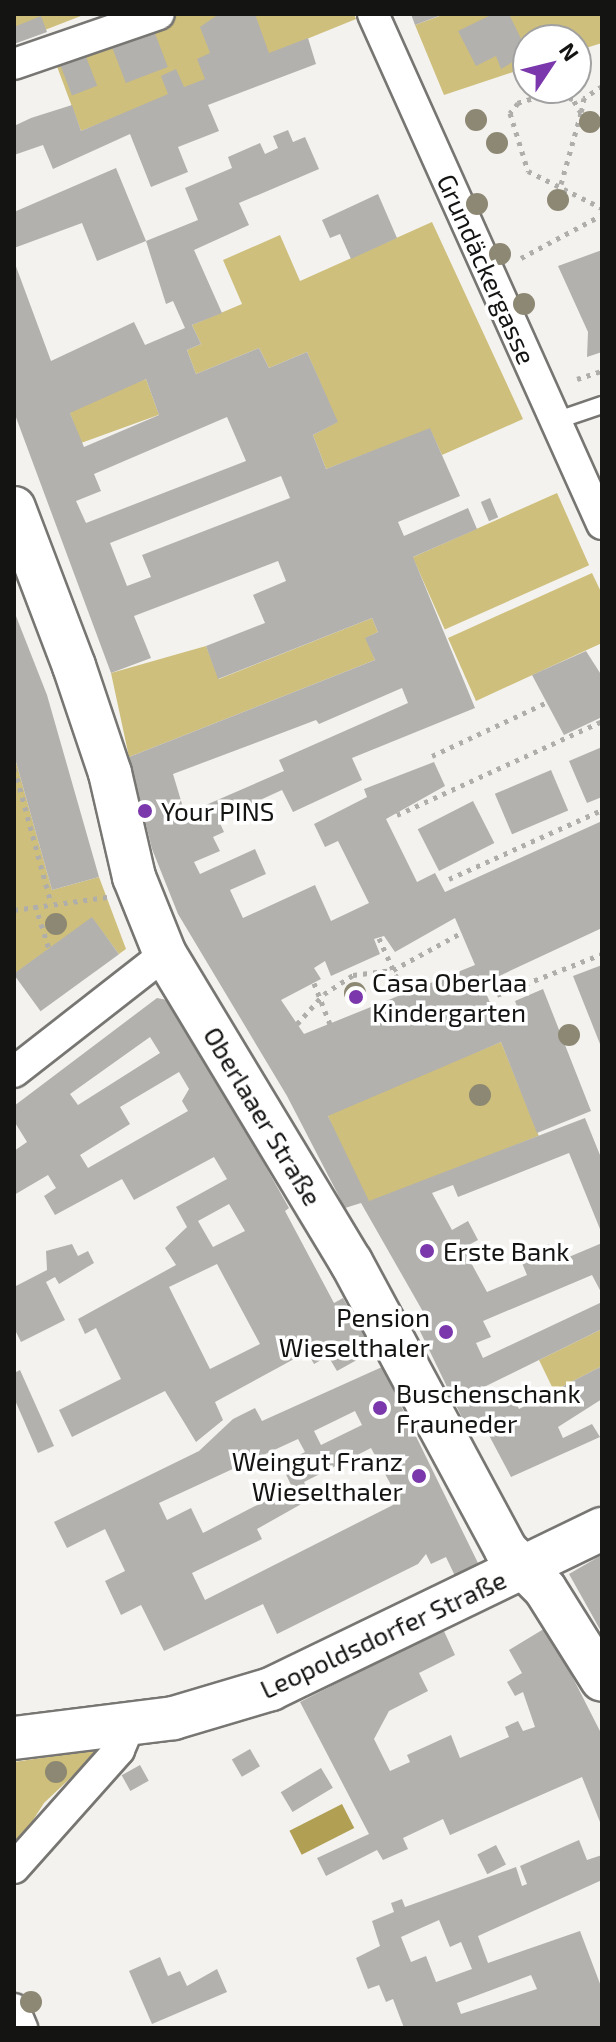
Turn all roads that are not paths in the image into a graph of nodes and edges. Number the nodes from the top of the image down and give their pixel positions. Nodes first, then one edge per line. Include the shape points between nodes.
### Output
1 (159, 14) edge
2 (373, 14) edge
3 (14, 64) edge
4 (602, 405) edge
5 (555, 421) junction
6 (14, 508) edge
7 (602, 524) edge
8 (165, 954) junction
9 (14, 1072) edge
10 (602, 1529) edge
11 (525, 1569) junction
12 (602, 1680) edge
13 (130, 1724) junction
14 (14, 1738) edge
15 (14, 1868) edge
16 (14, 2009) edge
17 (22, 2028) edge

1 - 3 street
2 - 5 street, Grundäckergasse
4 - 5 lane
5 - 7 street, Grundäckergasse
6 - 8 main road, Oberlaaer Straße via 110,773 138,886
8 - 9 street
8 - 11 main road, Oberlaaer Straße via 351,1262 506,1550
10 - 11 main road, Leopoldsdorfer Straße
11 - 12 main road, Oberlaaer Straße via 569,1623
11 - 13 main road, Leopoldsdorfer Straße via 271,1689
13 - 14 main road, Leopoldsdorfer Straße
13 - 15 street via 119,1750
16 - 17 street

